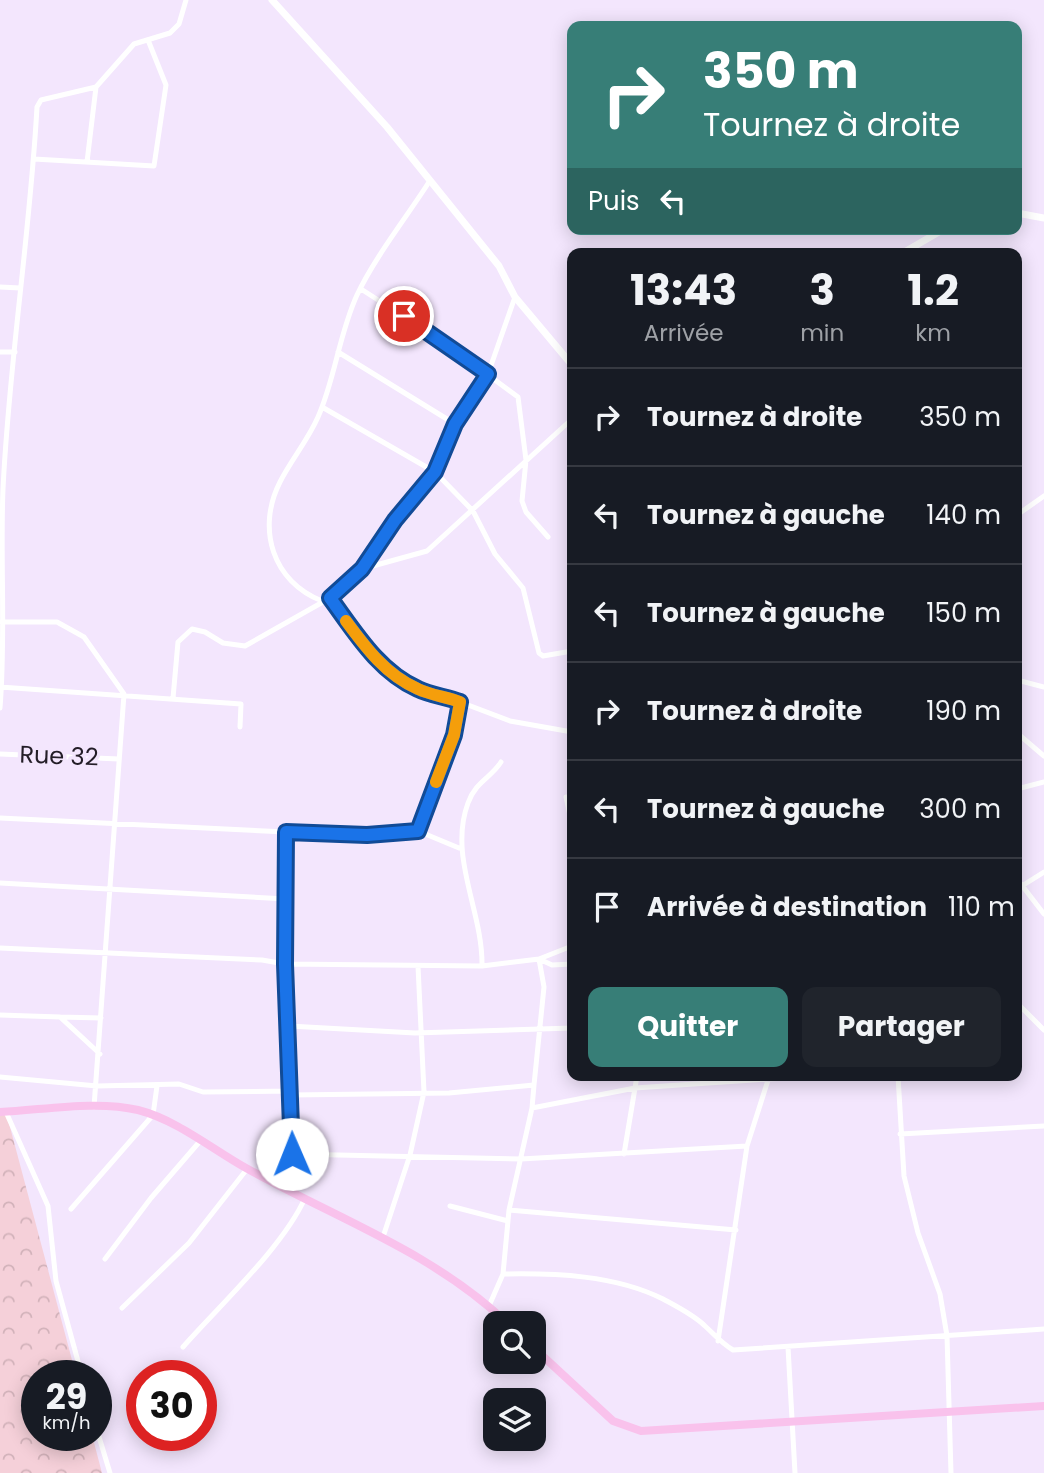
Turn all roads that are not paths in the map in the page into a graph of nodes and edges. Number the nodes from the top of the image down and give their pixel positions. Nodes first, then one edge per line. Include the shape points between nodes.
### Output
1 (186, 0) edge
2 (272, 0) edge
3 (148, 40) junction
4 (96, 87) junction
5 (34, 159) junction
6 (87, 162) junction
7 (429, 182) junction
8 (1022, 215) edge
9 (1044, 218) edge
10 (934, 235) edge
11 (911, 248) edge
12 (0, 287) edge
13 (20, 288) junction
14 (361, 289) junction
15 (515, 297) junction
16 (0, 352) edge
17 (15, 352) junction
18 (338, 352) junction
19 (567, 359) edge
20 (488, 374) junction
21 (322, 407) junction
22 (0, 420) edge
23 (9, 420) junction
24 (567, 423) edge
25 (455, 424) junction
26 (526, 460) junction
27 (435, 472) junction
28 (1, 491) edge
29 (1044, 496) edge
30 (473, 511) junction
31 (1022, 511) edge
32 (548, 537) dead end
33 (1, 552) edge
34 (362, 569) junction
35 (330, 598) junction
36 (322, 601) junction
37 (1, 622) edge
38 (567, 652) edge
39 (1022, 681) edge
40 (1, 687) edge
41 (1044, 687) edge
42 (124, 694) junction
43 (173, 698) junction
44 (460, 702) junction
45 (0, 708) edge
46 (240, 727) dead end
47 (567, 731) edge
48 (1022, 737) edge
49 (0, 754) edge
50 (1044, 757) edge
51 (119, 759) junction
52 (501, 762) dead end
53 (1044, 782) edge
54 (1022, 788) edge
55 (566, 797) dead end
56 (567, 802) edge
57 (0, 818) edge
58 (115, 823) junction
59 (418, 831) junction
60 (286, 832) junction
61 (459, 848) junction
62 (1044, 872) edge
63 (0, 883) edge
64 (1022, 886) edge
65 (111, 888) junction
66 (1022, 891) edge
67 (286, 899) junction
68 (1044, 914) edge
69 (0, 948) edge
70 (567, 948) edge
71 (107, 954) junction
72 (539, 959) junction
73 (285, 964) junction
74 (567, 964) edge
75 (418, 966) junction
76 (482, 966) junction
77 (1022, 1008) edge
78 (0, 1015) edge
79 (60, 1017) junction
80 (101, 1018) junction
81 (289, 1026) junction
82 (567, 1028) edge
83 (540, 1030) junction
84 (1044, 1030) edge
85 (422, 1033) junction
86 (100, 1054) junction
87 (0, 1077) edge
88 (636, 1081) edge
89 (729, 1081) edge
90 (768, 1081) edge
91 (898, 1081) edge
92 (534, 1085) junction
93 (97, 1086) junction
94 (157, 1086) junction
95 (635, 1088) junction
96 (424, 1092) junction
97 (291, 1093) junction
98 (94, 1107) junction
99 (532, 1108) junction
100 (3, 1112) edge
101 (153, 1115) junction
102 (1044, 1126) edge
103 (900, 1134) junction
104 (201, 1140) junction
105 (747, 1146) junction
106 (292, 1154) junction
107 (624, 1154) junction
108 (410, 1155) junction
109 (521, 1159) junction
110 (247, 1169) junction
111 (290, 1190) junction
112 (305, 1198) junction
113 (450, 1206) dead end
114 (71, 1209) dead end
115 (509, 1210) junction
116 (508, 1221) junction
117 (736, 1230) junction
118 (383, 1237) junction
119 (105, 1259) dead end
120 (503, 1274) junction
121 (489, 1306) junction
122 (122, 1308) dead end
123 (494, 1311) edge
124 (1044, 1329) edge
125 (947, 1336) junction
126 (718, 1341) junction
127 (788, 1347) junction
128 (183, 1348) dead end
129 (546, 1359) edge
130 (78, 1360) edge
131 (1044, 1406) edge
132 (948, 1414) junction
133 (791, 1423) junction
134 (103, 1451) edge
135 (110, 1473) edge
136 (794, 1473) edge
137 (951, 1473) edge

1 - 3 street via 179,24 170,33
2 - 7 street via 387,127
3 - 4 street via 134,44
3 - 6 street via 166,85 154,166
4 - 5 street via 41,100
4 - 6 street
5 - 6 street
5 - 13 street
7 - 14 street
7 - 15 street via 499,266
8 - 9 street
10 - 11 street
12 - 13 street
13 - 17 street
14 - 18 street
14 - 20 street
15 - 19 street
15 - 20 street
16 - 17 street
17 - 23 street
18 - 21 street
18 - 25 street
20 - 25 street
20 - 26 street via 517,397
21 - 27 street
21 - 36 street via 278,485 268,525 276,564 283,575
22 - 23 street
23 - 28 street
24 - 26 street
25 - 27 street
26 - 30 street
26 - 32 street via 522,501
27 - 30 street
27 - 34 street
28 - 33 street
29 - 31 street
30 - 34 street via 428,551
30 - 38 street via 495,554 523,588 539,653
33 - 37 street
34 - 35 street
35 - 36 street
35 - 44 street via 369,652 391,673 419,691
36 - 43 street via 244,646 223,643 192,629 178,642
37 - 40 street
37 - 42 street via 57,622 84,637
39 - 41 street
40 - 42 street
40 - 45 street
42 - 43 street
42 - 51 street
43 - 46 street via 241,705
44 - 47 street via 510,721
44 - 59 street via 454,735
48 - 50 street
49 - 51 street, Rue 32
51 - 58 street
52 - 61 street via 481,779 468,803
53 - 54 street
55 - 56 street
57 - 58 street
58 - 60 street
58 - 65 street
59 - 60 street via 367,835
59 - 61 street
60 - 67 street
61 - 76 street
62 - 64 street
63 - 65 street
65 - 67 street
65 - 71 street
66 - 68 street
67 - 73 street
69 - 71 street
70 - 72 street
71 - 73 street
71 - 80 street
72 - 74 street via 552,965
72 - 76 street
72 - 83 street via 544,987
73 - 75 street
73 - 81 street
75 - 76 street
75 - 85 street
77 - 84 street
78 - 79 street
79 - 80 street
79 - 86 street
80 - 86 street
81 - 85 street
81 - 97 street
82 - 83 street
83 - 85 street
83 - 92 street
85 - 96 street
86 - 93 street
87 - 93 street
88 - 95 street
89 - 95 street
90 - 105 street
91 - 103 street
92 - 96 street
92 - 99 street
93 - 94 street
93 - 98 street
94 - 97 street via 179,1084 203,1092
94 - 101 street
95 - 99 street
95 - 107 street
96 - 97 street
96 - 108 street
97 - 106 street
98 - 100 main road
98 - 101 main road
99 - 109 street
100 - 130 street via 48,1206 56,1281
101 - 104 main road
101 - 114 street
102 - 103 street
103 - 125 street via 904,1176 940,1294
104 - 110 main road
104 - 119 street
105 - 107 street
105 - 117 street
106 - 108 street
106 - 111 street
107 - 109 street
108 - 109 street
108 - 118 street
109 - 115 street
110 - 111 main road
110 - 122 street via 189,1243
111 - 112 main road
112 - 118 main road
112 - 128 street via 280,1238
113 - 116 street
115 - 116 street
115 - 117 street
116 - 120 street
117 - 126 street
118 - 121 main road via 456,1280
120 - 121 street
120 - 126 street via 553,1273 629,1286 663,1299 704,1324
121 - 123 main road
124 - 125 street
125 - 127 street
125 - 132 street
126 - 127 street via 733,1350
127 - 133 street
129 - 133 main road via 603,1412 631,1428 657,1431
131 - 132 main road
132 - 133 main road
132 - 137 street
133 - 136 street
134 - 135 street

